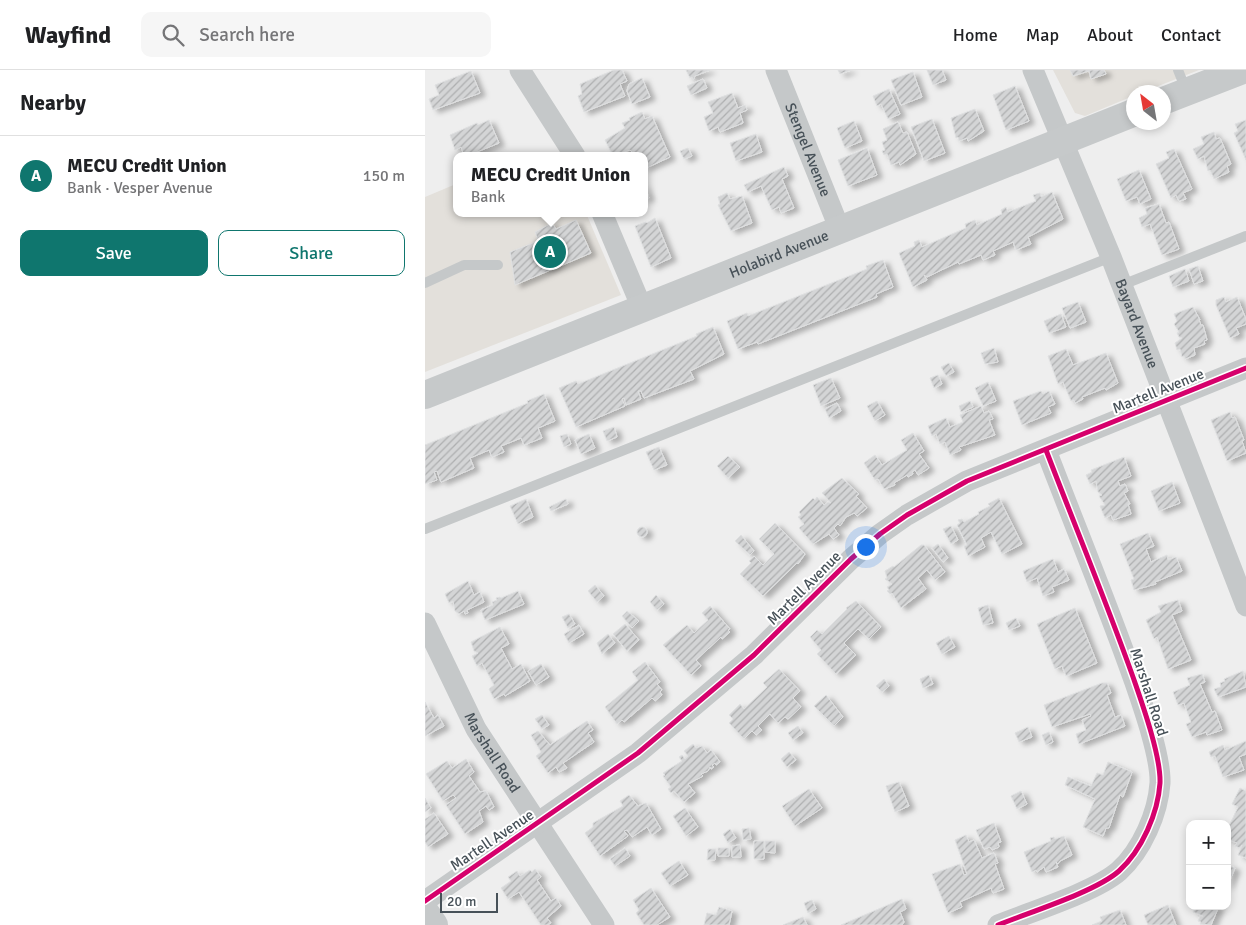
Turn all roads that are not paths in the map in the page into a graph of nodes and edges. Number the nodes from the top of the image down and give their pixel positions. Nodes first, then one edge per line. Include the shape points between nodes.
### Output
1 (520, 70) edge
2 (776, 70) edge
3 (1033, 70) edge
4 (1243, 70) edge
5 (1176, 88) edge
6 (1126, 116) edge
7 (1061, 142) junction
8 (572, 152) edge
9 (605, 217) edge
10 (840, 230) junction
11 (1246, 236) edge
12 (1111, 257) junction
13 (498, 264) dead end
14 (425, 283) edge
15 (1122, 285) junction
16 (642, 308) junction
17 (1246, 368) edge
18 (428, 390) edge
19 (1167, 401) junction
20 (1046, 450) junction
21 (425, 529) edge
22 (1246, 606) edge
23 (425, 623) edge
24 (539, 824) junction
25 (425, 901) edge
26 (425, 912) edge
27 (434, 925) edge
28 (604, 925) edge
29 (998, 925) edge

1 - 8 street
2 - 10 street, Stengel Avenue
3 - 7 street, Bayard Avenue
4 - 5 main road
6 - 7 main road, Holabird Avenue
7 - 10 main road, Holabird Avenue
7 - 12 street, Bayard Avenue
9 - 16 street
10 - 16 main road, Holabird Avenue
11 - 15 lane
12 - 15 street, Bayard Avenue
12 - 21 lane
13 - 14 lane via 464,265
15 - 19 street, Bayard Avenue
16 - 18 main road, Holabird Avenue
17 - 19 street, Martell Avenue
19 - 20 street, Martell Avenue
19 - 22 street, Bayard Avenue
20 - 24 street, Martell Avenue via 967,481 879,534 755,655 695,707 638,753
20 - 29 street, Marshall Road via 1143,705 1160,782 1157,806 1144,836 1118,872 1085,890
23 - 24 street, Marshall Road via 476,729
24 - 25 street, Martell Avenue
24 - 28 street, Marshall Road
26 - 27 main road

